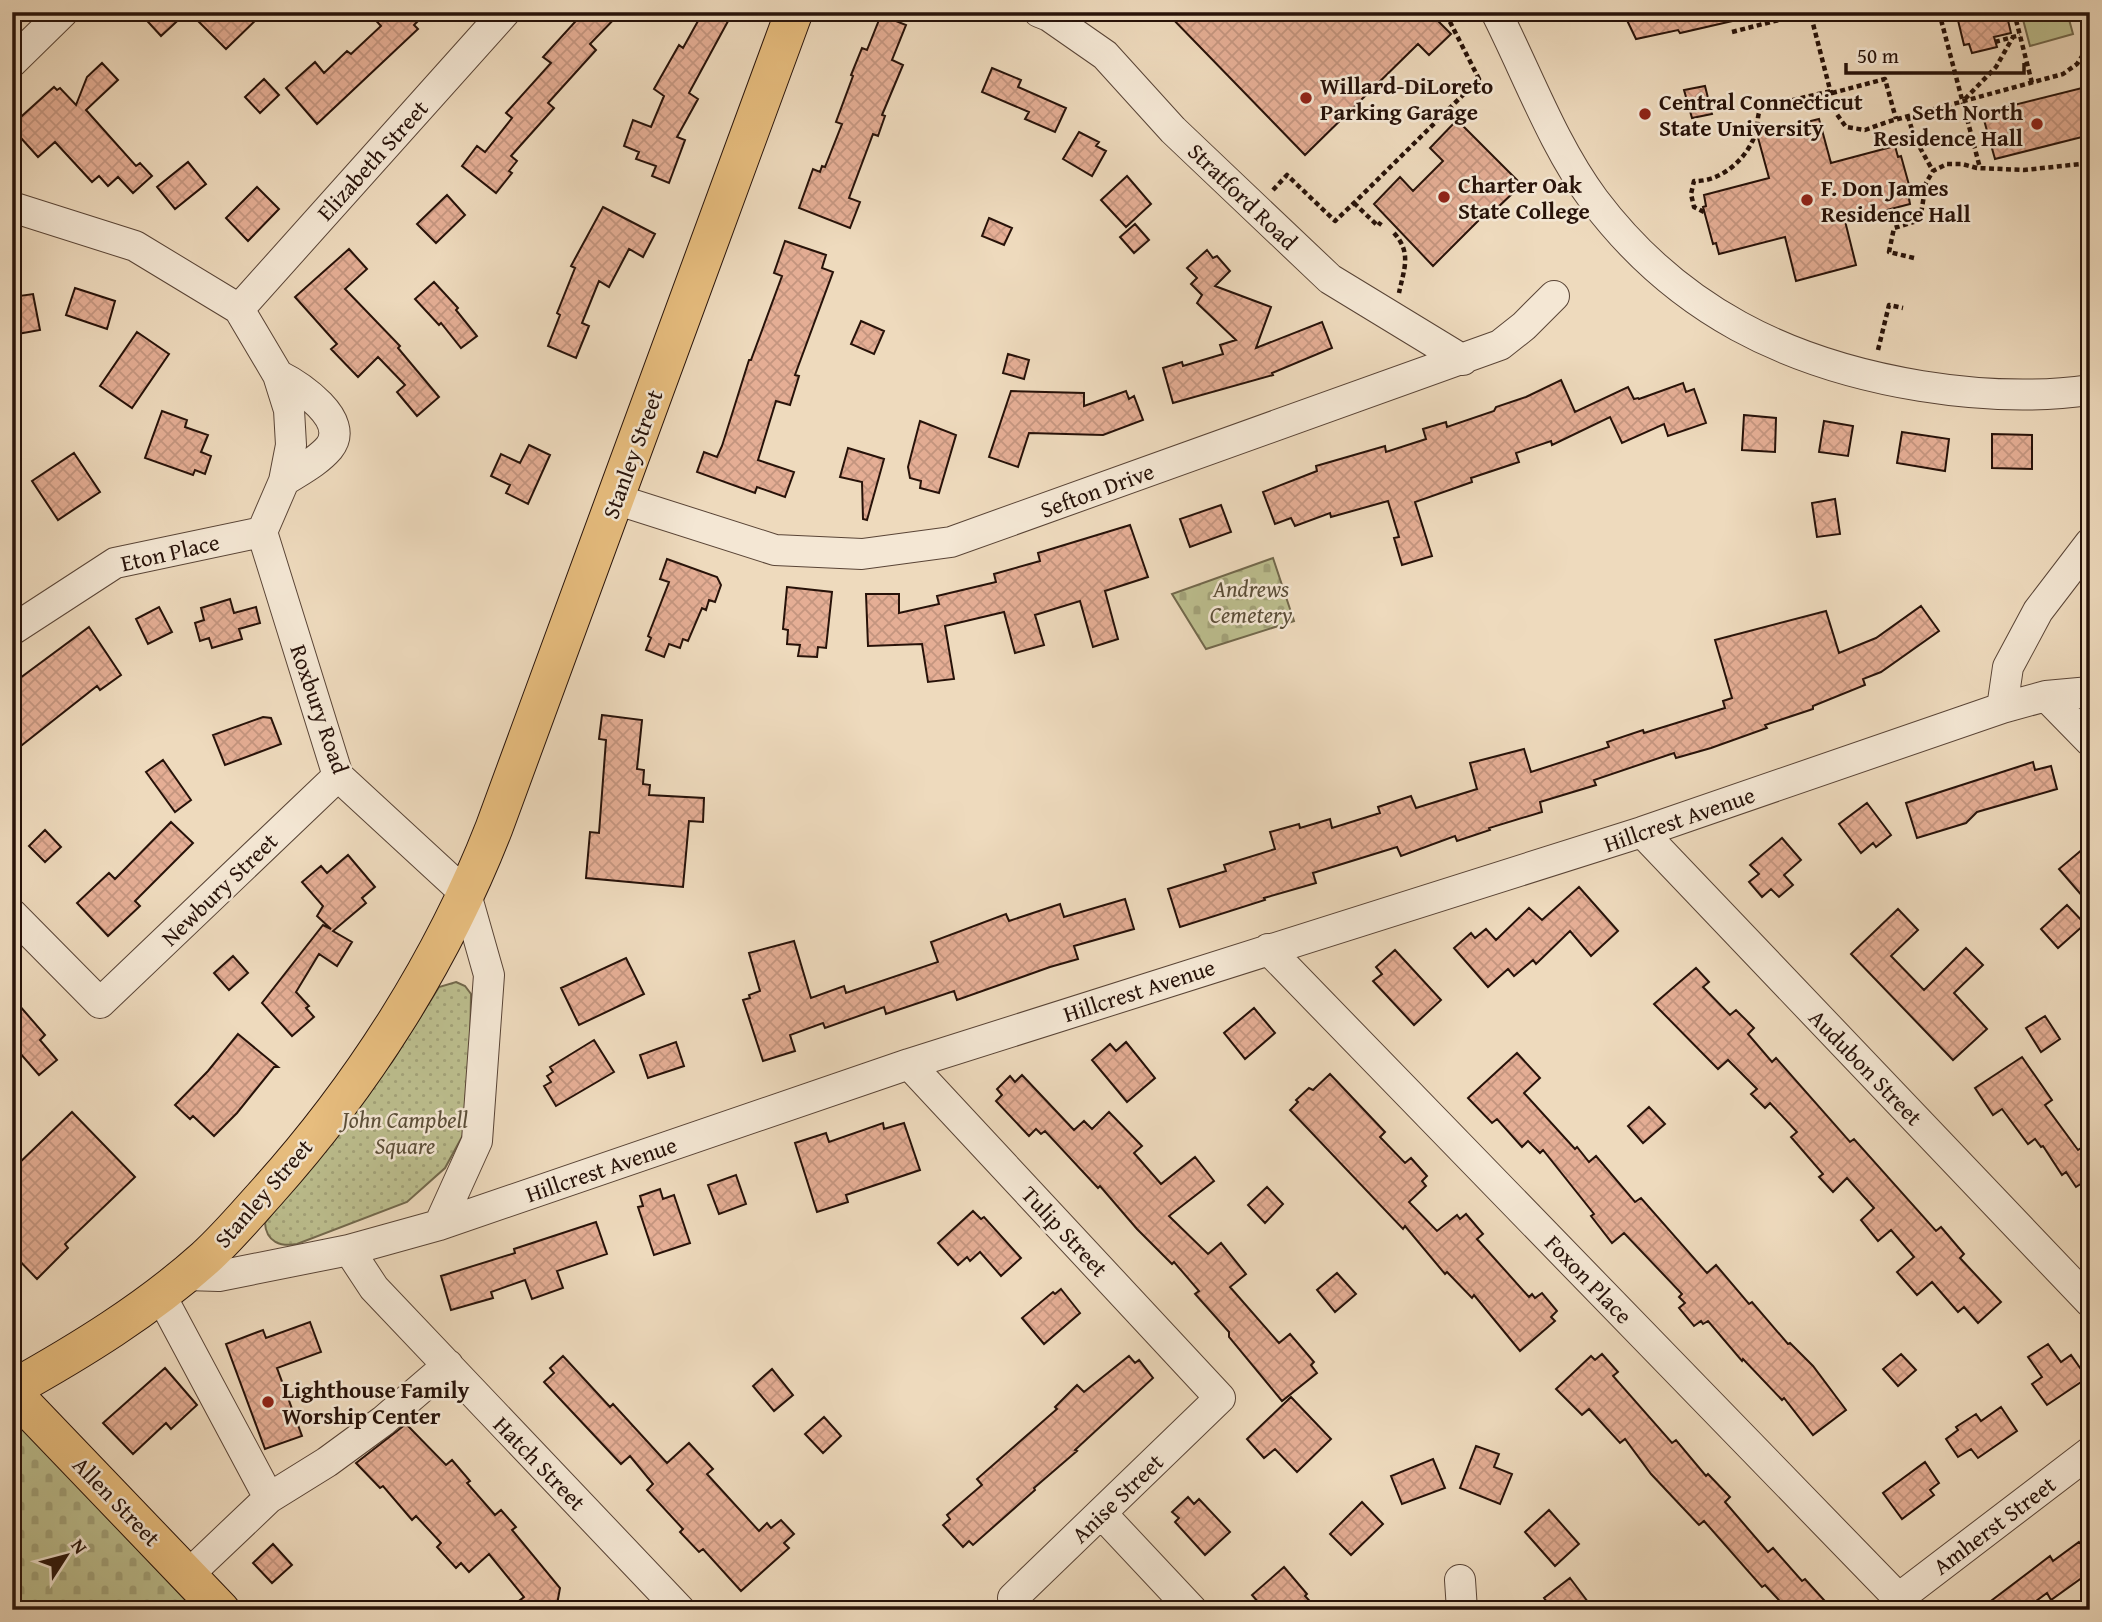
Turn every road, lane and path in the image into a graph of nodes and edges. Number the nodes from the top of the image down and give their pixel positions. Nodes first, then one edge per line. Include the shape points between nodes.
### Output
1 (63, 12) edge
2 (505, 12) edge
3 (794, 12) edge
4 (1039, 12) edge
5 (1456, 12) edge
6 (1496, 12) edge
7 (1939, 12) edge
8 (2014, 12) edge
9 (1732, 32) dead end
10 (2020, 35) junction
11 (2013, 37) junction
12 (1995, 42) dead end
13 (2090, 44) edge
14 (12, 62) edge
15 (2032, 83) junction
16 (1831, 92) junction
17 (1962, 102) junction
18 (1908, 116) junction
19 (1896, 119) junction
20 (2090, 163) edge
21 (1980, 168) junction
22 (1933, 171) junction
23 (1271, 192) dead end
24 (1354, 203) junction
25 (12, 207) edge
26 (1704, 212) dead end
27 (1381, 222) dead end
28 (1394, 233) dead end
29 (1914, 258) dead end
30 (1399, 294) dead end
31 (1553, 296) dead end
32 (1903, 307) dead end
33 (239, 309) junction
34 (1877, 355) dead end
35 (1463, 360) junction
36 (278, 375) junction
37 (2090, 390) edge
38 (284, 481) junction
39 (615, 499) junction
40 (262, 531) junction
41 (2090, 543) edge
42 (12, 630) edge
43 (2090, 691) edge
44 (2046, 696) junction
45 (2002, 708) junction
46 (2090, 741) edge
47 (338, 776) junction
48 (1642, 832) junction
49 (466, 894) junction
50 (12, 914) edge
51 (1268, 949) junction
52 (909, 1065) junction
53 (439, 1225) junction
54 (349, 1250) junction
55 (173, 1284) junction
56 (2090, 1302) edge
57 (448, 1365) junction
58 (12, 1390) edge
59 (1220, 1398) joint
60 (2090, 1452) edge
61 (269, 1498) junction
62 (1101, 1513) junction
63 (188, 1575) junction
64 (1460, 1580) dead end
65 (1013, 1598) dead end
66 (1905, 1604) edge
67 (221, 1610) edge
68 (680, 1610) edge
69 (1192, 1610) edge
70 (1462, 1610) edge

1 - 14 street
2 - 33 street, Elizabeth Street
3 - 39 main road, Stanley Street
4 - 35 street, Stratford Road via 1105,55 1173,130 1329,279
5 - 24 path via 1448,18 1479,79
6 - 37 street via 1564,152 1592,198 1664,277 1712,312 1794,353 1896,382 1994,394
7 - 17 path
8 - 10 path
9 - 16 path via 1810,12
10 - 11 path
10 - 15 path
11 - 12 path
11 - 17 path via 1996,67
13 - 15 path via 2070,70
15 - 17 path
16 - 19 path via 1836,113 1846,127 1865,130
16 - 19 path via 1885,79
16 - 26 path via 1760,110 1745,156 1717,176 1694,181 1694,207
17 - 18 path
17 - 21 path
18 - 19 path
18 - 22 path
20 - 21 path via 2044,170
21 - 22 path via 1947,164
22 - 29 path via 1926,183 1920,220 1894,228 1889,252
23 - 24 path via 1287,175 1335,220
24 - 27 path via 1378,226
25 - 33 street via 135,246
28 - 30 path via 1404,244 1406,256
31 - 35 street, Sefton Drive via 1500,345
32 - 34 path via 1889,305
33 - 36 street
35 - 39 street, Sefton Drive via 951,542 862,554 775,550
36 - 38 street via 289,410 291,445
36 - 38 street via 299,385 321,407 334,429 330,446
38 - 40 street
39 - 49 main road, Stanley Street via 495,828
40 - 42 street, Eton Place via 115,563
40 - 47 street, Roxbury Road
41 - 45 street via 2038,611 2008,667
43 - 44 street, Hillcrest Avenue
44 - 45 street, Hillcrest Avenue
44 - 46 street
45 - 48 street, Hillcrest Avenue
47 - 49 street, Roxbury Road
47 - 50 street, Newbury Street via 100,1003
48 - 51 street, Hillcrest Avenue
48 - 56 street, Audubon Street
49 - 53 street via 489,975 477,1141
49 - 55 main road, Stanley Street via 422,979 348,1091 235,1228
51 - 52 street, Hillcrest Avenue
51 - 66 street, Foxon Place
52 - 53 street, Hillcrest Avenue
52 - 59 street, Tulip Street
53 - 54 street, Hillcrest Avenue
54 - 55 street, Hillcrest Avenue
54 - 57 street, Hatch Street via 374,1288
55 - 58 main road, Stanley Street via 89,1344
55 - 61 street
57 - 61 street via 383,1421
57 - 68 street, Hatch Street
58 - 63 main road, Allen Street
59 - 62 street, Anise Street
60 - 66 street, Amherst Street
61 - 63 street
62 - 65 street, Anise Street
62 - 69 street
63 - 67 main road, Allen Street
64 - 70 street

